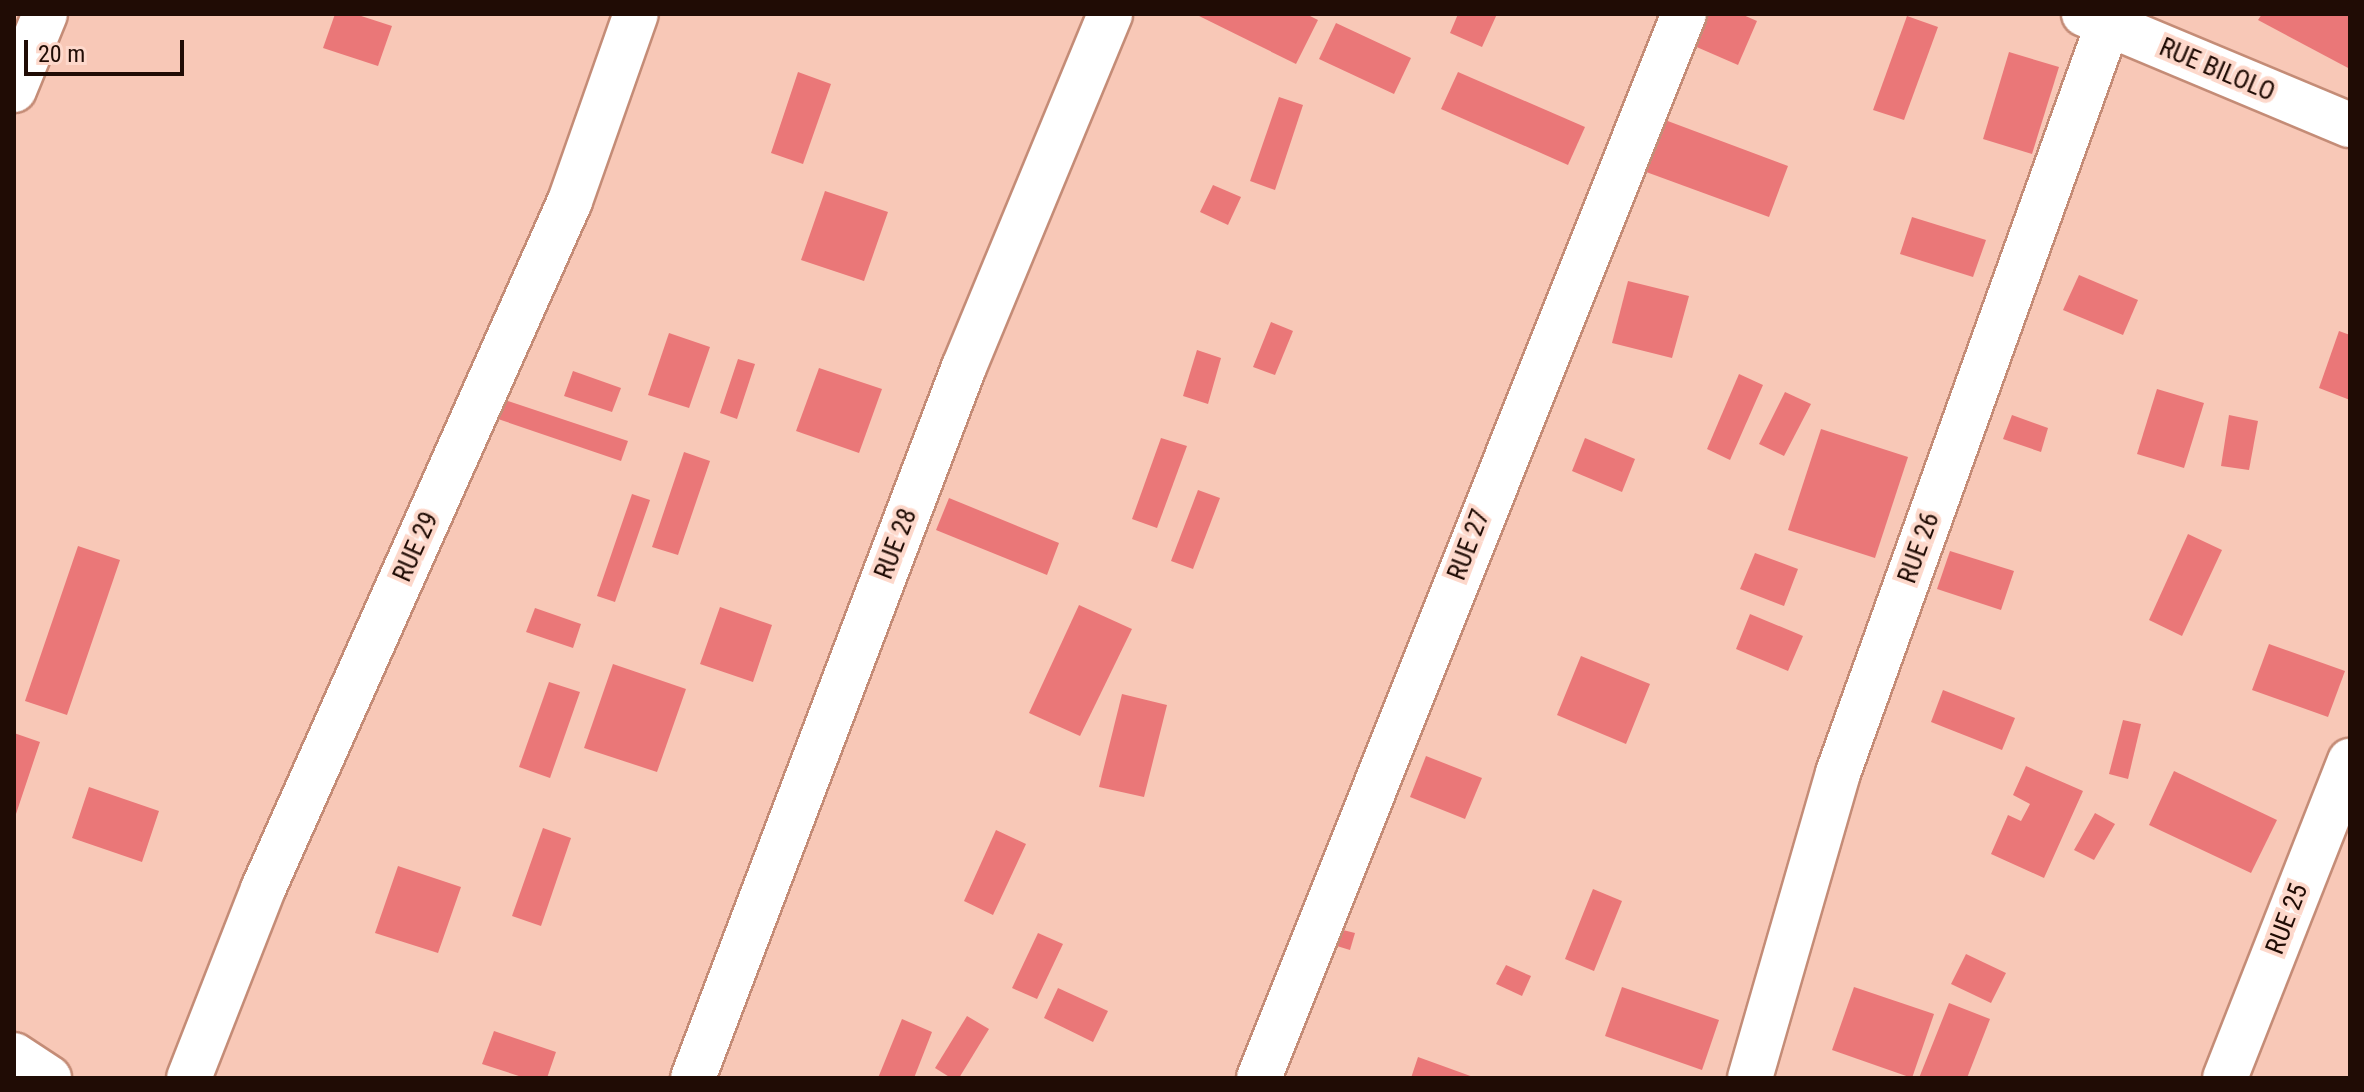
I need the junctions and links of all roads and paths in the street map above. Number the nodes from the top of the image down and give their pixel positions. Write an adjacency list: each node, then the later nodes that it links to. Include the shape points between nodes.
1 (45, 14): 6 (street)
2 (636, 14): 11 (street, RUE 29, via 570,201 263,889)
3 (1110, 14): 12 (street, RUE 28, via 958,382)
4 (1684, 14): 13 (street, RUE 27)
5 (2096, 19): 7 (street, RUE BILOLO); 14 (street, RUE 26, via 1838,773)
6 (14, 90)
7 (2350, 125)
8 (2350, 761): 15 (street, RUE 25)
9 (14, 1055): 10 (street)
10 (49, 1078)
11 (189, 1078)
12 (693, 1078)
13 (1259, 1078)
14 (1750, 1078)
15 (2225, 1078)

